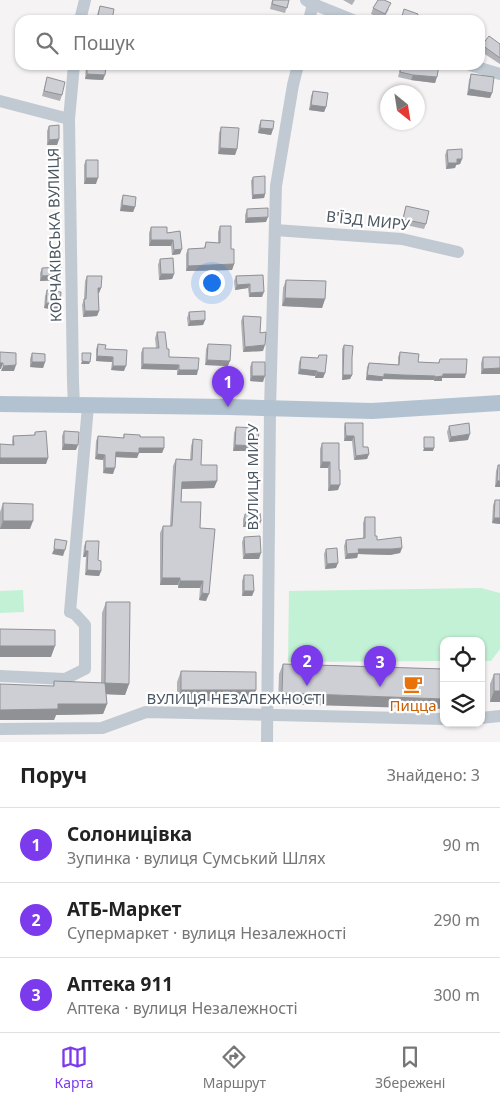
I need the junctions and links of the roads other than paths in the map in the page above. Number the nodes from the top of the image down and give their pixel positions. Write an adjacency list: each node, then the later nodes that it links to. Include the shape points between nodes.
1 (85, 0): 3 (street)
2 (310, 2): 4 (street); 5 (street)
3 (81, 15)
4 (309, 15)
5 (341, 15)
6 (74, 70): 11 (street, КОРЧАКІВСЬКА ВУЛИЦЯ)
7 (297, 70): 12 (street, ВУЛИЦЯ МИРУ, via 276,186)
8 (485, 70): 9 (street)
9 (500, 74)
10 (0, 101): 11 (street)
11 (69, 119): 16 (street, КОРЧАКІВСЬКА ВУЛИЦЯ, via 73,382)
12 (275, 230): 13 (street, В'ЇЗД МИРУ, via 402,239); 17 (street, ВУЛИЦЯ МИРУ)
13 (458, 252)
14 (0, 404): 16 (main road)
15 (500, 404): 17 (main road, via 372,411)
16 (81, 406): 17 (main road); 18 (street, КОРЧАКІВСЬКА ВУЛИЦЯ, via 70,612 85,625 85,669 64,679)
17 (270, 409): 19 (street, ВУЛИЦЯ МИРУ)
18 (0, 676)
19 (267, 714): 22 (street, ВУЛИЦЯ НЕЗАЛЕЖНОСТІ); 23 (street, ВУЛИЦЯ НЕЗАЛЕЖНОСТІ, via 146,712 102,728); 24 (street, ВУЛИЦЯ МИРУ)
20 (500, 716): 21 (street)
21 (485, 718)
22 (440, 719)
23 (0, 729)
24 (267, 742)

